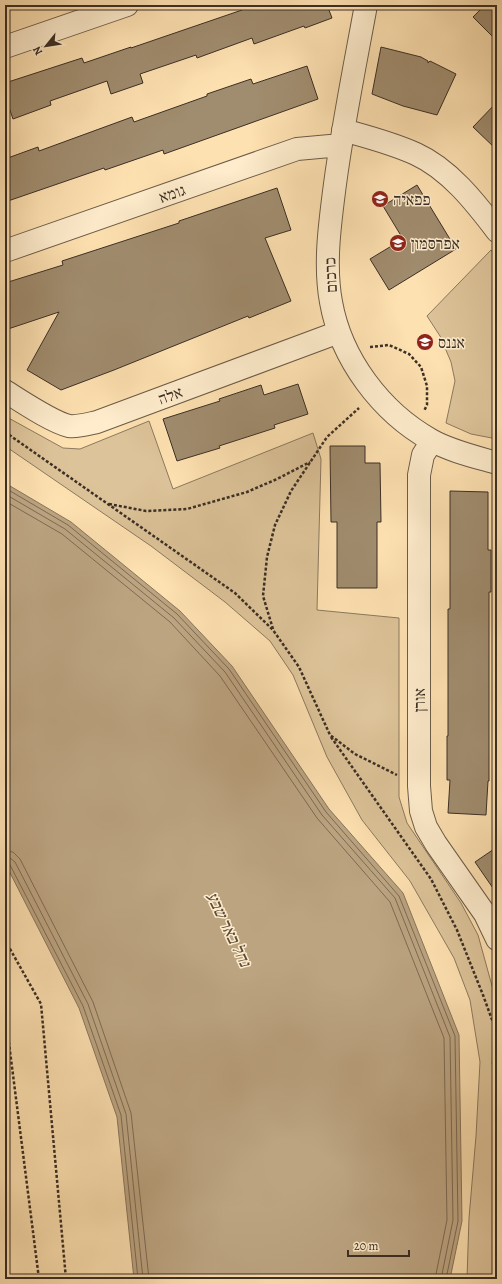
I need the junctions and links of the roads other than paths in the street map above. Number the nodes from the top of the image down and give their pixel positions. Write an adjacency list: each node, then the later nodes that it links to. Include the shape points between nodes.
1 (127, 5): 3 (street)
2 (366, 5): 4 (street, כרכום)
3 (5, 47)
4 (342, 137): 5 (street, via 398,146 417,154 441,170 461,189); 6 (street, גומא, via 297,149); 7 (street, כרכום, via 331,212 328,254 331,302)
5 (497, 231)
6 (5, 251)
7 (339, 332): 8 (street, אלה, via 83,425 69,426 52,419); 9 (street, כרכום, via 362,375 381,401)
8 (5, 391)
9 (423, 435): 10 (street, כרכום, via 465,454); 11 (street, אורן, via 419,475 421,810 426,827 436,844 485,914)
10 (497, 462)
11 (497, 939)

